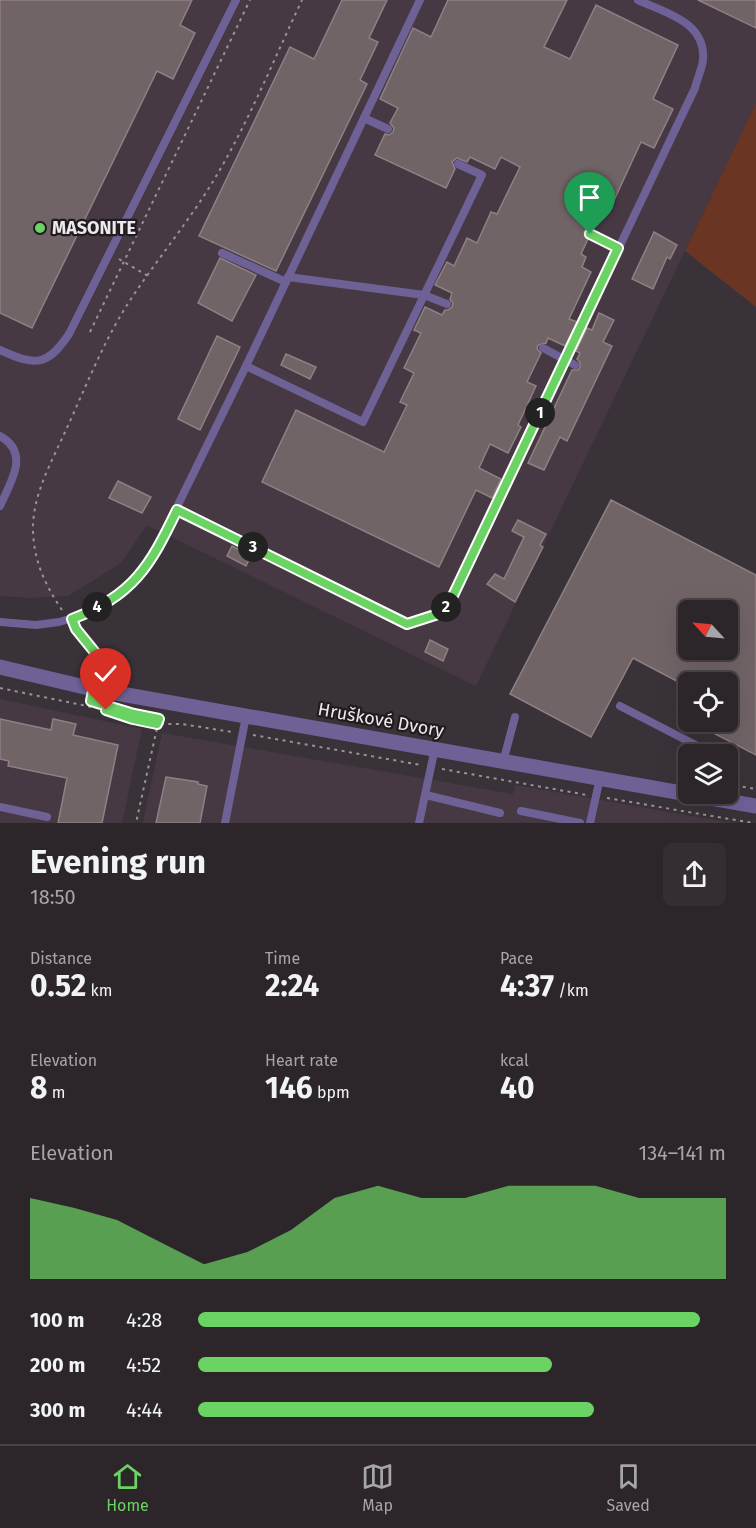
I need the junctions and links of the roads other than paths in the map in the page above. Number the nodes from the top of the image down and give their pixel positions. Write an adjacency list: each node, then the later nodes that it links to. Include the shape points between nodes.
1 (236, 0): 14 (lane, via 57,352 33,361)
2 (420, 0): 4 (lane)
3 (638, 0): 8 (lane, via 696,31 703,61 695,88)
4 (364, 118): 5 (lane); 10 (lane)
5 (388, 129)
6 (458, 164): 11 (lane, via 482,175)
7 (590, 234): 8 (lane)
8 (618, 248): 15 (lane)
9 (222, 252): 10 (lane)
10 (287, 279): 11 (lane); 17 (lane)
11 (424, 295): 12 (lane); 17 (lane, via 363,422)
12 (447, 304)
13 (543, 348): 15 (lane)
14 (0, 350)
15 (565, 360): 16 (lane); 20 (lane, via 449,604 438,614 407,624)
16 (575, 364)
17 (246, 366): 20 (lane)
18 (0, 436): 19 (lane, via 15,452 17,468)
19 (0, 506)
20 (177, 510): 21 (lane, via 150,562 122,594 72,619 36,625)
21 (0, 622)
22 (0, 667): 24 (street, Hruškové Dvory, via 93,689)
23 (620, 706): 26 (lane)
24 (246, 716): 27 (street, Hruškové Dvory); 38 (lane)
25 (515, 717): 28 (lane)
26 (694, 744)
27 (435, 748): 28 (street, Hruškové Dvory); 31 (lane)
28 (503, 762): 29 (street, Hruškové Dvory)
29 (600, 778): 30 (street, Hruškové Dvory); 41 (lane)
30 (678, 790)
31 (426, 795): 36 (lane); 39 (lane)
32 (738, 801): 33 (street, Hruškové Dvory)
33 (756, 806)
34 (0, 807): 37 (lane)
35 (521, 811): 40 (lane)
36 (500, 813)
37 (47, 817)
38 (225, 823)
39 (420, 823)
40 (580, 823)
41 (590, 823)

